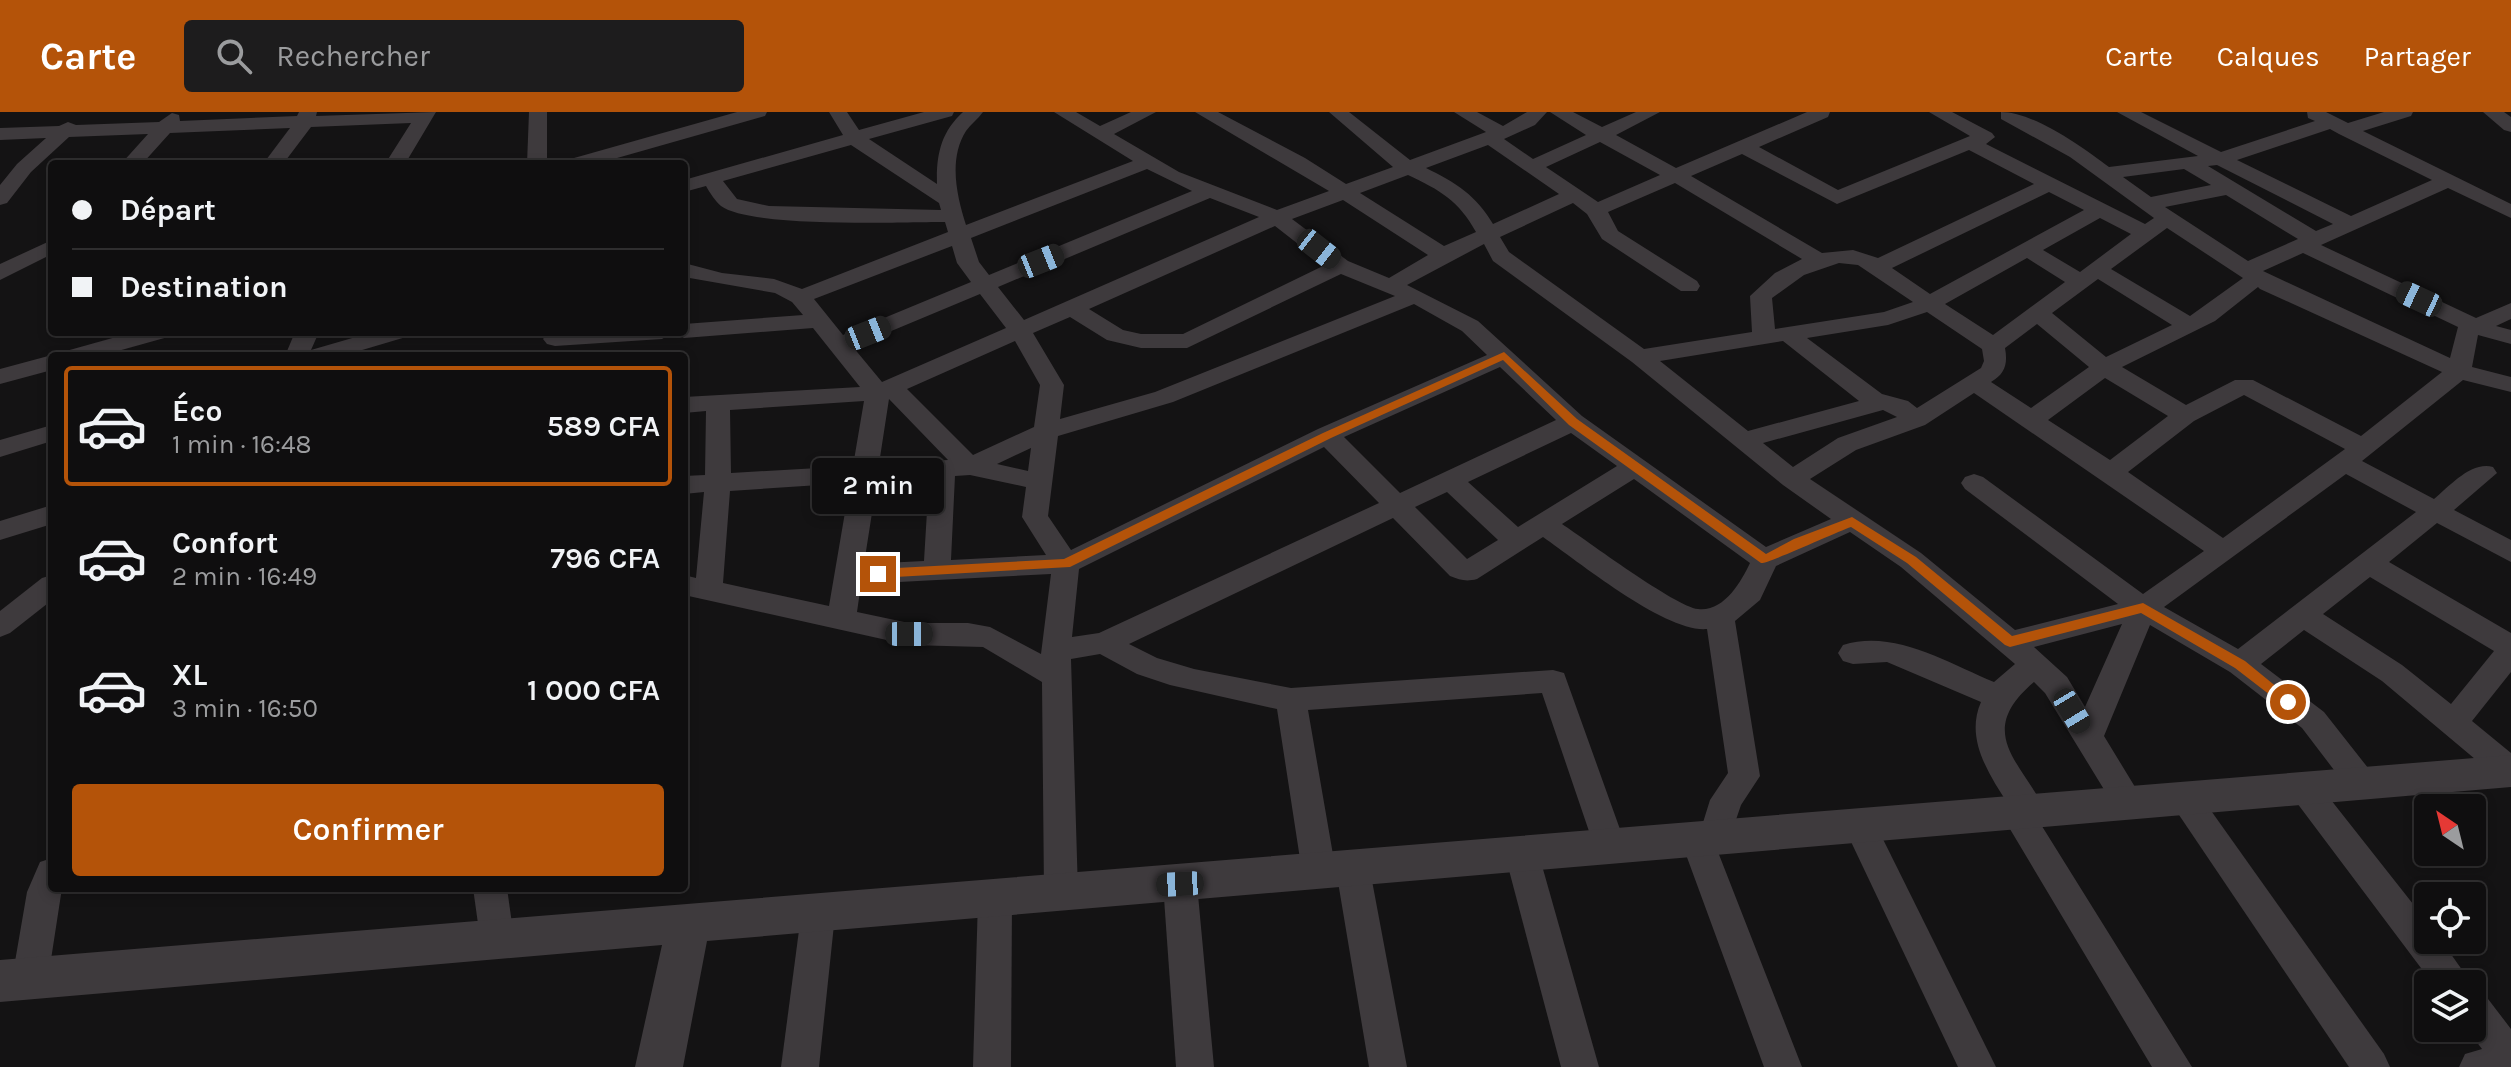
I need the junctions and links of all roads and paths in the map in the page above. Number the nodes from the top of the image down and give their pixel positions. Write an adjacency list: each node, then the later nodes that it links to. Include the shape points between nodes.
1 (17, 112): 26 (street)
2 (86, 112): 30 (street)
3 (178, 112): 29 (street)
4 (538, 112): 43 (street)
5 (758, 112): 37 (street)
6 (838, 112): 36 (street)
7 (945, 112): 36 (street)
8 (974, 112): 65 (street, via 951,136 946,163)
9 (1063, 112): 31 (street)
10 (1147, 112): 31 (street)
11 (1204, 112): 58 (street)
12 (1463, 112): 34 (street)
13 (1538, 112): 34 (street)
14 (1559, 112): 33 (street)
15 (1651, 112): 33 (street)
16 (1938, 112): 35 (street)
17 (2126, 112): 39 (street)
18 (2310, 112): 27 (street)
19 (2404, 112): 27 (street)
20 (2492, 112): 28 (street)
21 (1821, 113): 38 (street)
22 (2011, 113): 35 (street); 50 (street)
23 (1346, 114): 48 (street, via 1394,160)
24 (426, 115): 25 (street); 42 (street)
25 (307, 117): 29 (street); 41 (street)
26 (0, 124)
27 (2338, 126): 39 (street); 53 (street)
28 (2511, 126)
29 (164, 127): 30 (street); 40 (street)
30 (64, 131): 32 (street); 60 (street)
31 (1099, 133): 46 (street)
32 (0, 134)
33 (1599, 134): 49 (street); 51 (street)
34 (1496, 136): 48 (street); 49 (street)
35 (1971, 137): 38 (street, via 1837,198); 54 (street)
36 (854, 138): 52 (street); 65 (street)
37 (636, 146): 44 (street); 45 (street)
38 (1744, 147): 51 (street)
39 (2220, 159): 47 (street); 68 (street)
40 (135, 160)
41 (276, 160)
42 (398, 160)
43 (537, 160)
44 (588, 160)
45 (645, 160)
46 (1148, 162): 57 (street); 65 (street)
47 (2188, 163): 50 (street); 56 (street)
48 (1410, 166): 58 (street); 70 (street, via 1472,206)
49 (1531, 167): 59 (street)
50 (2105, 173): 61 (street)
51 (1676, 176): 62 (street); 75 (street)
52 (710, 178): 55 (street); 65 (street, via 731,204 766,211)
53 (2448, 181): 64 (street); 68 (street)
54 (2049, 184): 63 (street); 77 (street)
55 (688, 185)
56 (2228, 188): 61 (street); 71 (street)
57 (1210, 191): 66 (street); 82 (street)
58 (1344, 191): 66 (street); 74 (street)
59 (1574, 195): 62 (street); 70 (street)
60 (0, 199)
61 (2147, 204): 67 (street)
62 (1596, 210): 84 (street, via 1609,235)
63 (2099, 210): 69 (street); 73 (street)
64 (2511, 212)
65 (954, 217): 82 (street, via 968,263); 86 (street)
66 (1277, 217): 76 (street); 88 (street)
67 (2167, 218): 69 (street); 80 (street)
68 (2350, 224): 71 (street)
69 (2147, 234): 81 (street)
70 (1490, 235): 74 (street); 108 (street, via 1501,256)
71 (2310, 242): 80 (street); 93 (street)
72 (48, 248): 79 (street)
73 (2027, 249): 81 (street); 87 (street)
74 (1443, 255): 83 (street)
75 (1820, 261): 77 (street, via 1846,254); 99 (street, via 1774,283 1761,296)
76 (1340, 266): 83 (street); 88 (street, via 1187,341 1115,335)
77 (1876, 267): 87 (street)
78 (688, 271): 86 (street, via 772,283)
79 (0, 273)
80 (2252, 274): 92 (street, via 2207,316); 111 (street)
81 (2090, 277): 90 (street); 92 (street)
82 (984, 285): 95 (street); 103 (street)
83 (1390, 286): 85 (street)
84 (1689, 286)
85 (1415, 296): 107 (street, via 1470,326); 123 (street, via 1164,397)
86 (800, 297): 91 (street)
87 (1928, 304): 99 (street, via 1888,318); 104 (street)
88 (1072, 308): 95 (street)
89 (2511, 310): 93 (street)
90 (2039, 314): 104 (street); 110 (street)
91 (819, 321): 94 (street); 103 (street)
92 (2187, 324): 110 (street)
93 (2476, 327): 100 (street); 111 (street, via 2467,331)
94 (688, 331)
95 (1020, 331): 115 (street); 123 (street, via 1052,385)
96 (146, 336): 105 (street)
97 (384, 336): 106 (street)
98 (641, 336): 102 (street)
99 (1776, 336): 108 (street); 117 (street)
100 (2511, 337)
101 (555, 339): 102 (street)
102 (614, 341)
103 (839, 345): 115 (street)
104 (1993, 346): 113 (street, via 1996,361 1991,372)
105 (88, 352)
106 (330, 352)
107 (1504, 356): 122 (street); 127 (street)
108 (1640, 357): 128 (street)
109 (48, 363): 112 (street)
110 (2104, 367): 119 (street); 121 (street)
111 (2459, 371): 114 (street); 130 (street)
112 (0, 377)
113 (1974, 382): 120 (street); 121 (street)
114 (2511, 385)
115 (884, 390): 116 (street); 131 (street); 134 (street)
116 (718, 403): 118 (street); 139 (street)
117 (1879, 403): 120 (street, via 1899,406); 128 (street)
118 (688, 405)
119 (2185, 415): 130 (street, via 2244,385); 135 (street)
120 (1916, 419): 138 (street, via 1847,444)
121 (2033, 419): 135 (street)
122 (1573, 422): 132 (street); 137 (street)
123 (1047, 431): 131 (street); 140 (street)
124 (0, 432): 125 (street)
125 (48, 433)
126 (48, 434): 129 (street)
127 (1327, 435): 143 (street); 154 (street)
128 (1744, 440): 138 (street)
129 (0, 449)
130 (2354, 455): 144 (street); 150 (street)
131 (970, 467): 133 (street); 140 (street)
132 (1634, 467): 147 (street); 152 (street)
133 (943, 468): 134 (street); 155 (street)
134 (865, 472): 139 (street); 156 (street)
135 (2111, 472): 150 (street)
136 (2484, 473): 144 (street)
137 (1449, 479): 143 (street); 149 (street)
138 (1792, 479): 146 (street)
139 (718, 482): 142 (street); 157 (street)
140 (1041, 482): 154 (street, via 1035,517)
141 (1974, 483): 159 (street)
142 (688, 485)
143 (1395, 504): 149 (street, via 1467,572); 165 (street)
144 (2436, 511): 151 (street); 153 (street)
145 (48, 515): 148 (street)
146 (1852, 521): 152 (street); 164 (street, via 1911,560)
147 (1544, 525): 149 (street); 161 (street, via 1693,620)
148 (0, 531)
149 (1517, 542)
150 (2223, 551): 159 (street)
151 (2511, 552)
152 (1765, 560): 161 (street, via 1750,593)
153 (2369, 563): 160 (street); 166 (street)
154 (1066, 564): 155 (street); 168 (street)
155 (937, 571): 156 (street)
156 (849, 575): 162 (street)
157 (697, 587): 162 (street)
158 (48, 588): 163 (street)
159 (2143, 608): 164 (street); 170 (street); 174 (street)
160 (2303, 615): 170 (street); 173 (street, via 2392,673)
161 (1720, 617): 182 (street, via 1744,776)
162 (841, 620): 168 (street, via 909,634 990,638)
163 (0, 626)
164 (2010, 642): 169 (street)
165 (1104, 643): 168 (street); 172 (street, via 1163,672)
166 (2511, 649): 173 (street)
167 (1853, 653): 171 (street, via 1889,651)
168 (1056, 664): 189 (street)
169 (2034, 664): 171 (street); 174 (street, via 2056,685)
170 (2240, 664): 176 (street, via 2313,720)
171 (1999, 697): 180 (street, via 1988,718 1991,745)
172 (1291, 700): 183 (street, via 1553,681); 185 (street)
173 (2453, 723): 175 (street)
174 (2088, 736): 179 (street)
175 (2511, 771): 176 (street)
176 (2361, 782): 177 (street)
177 (2305, 790): 178 (street); 194 (street)
178 (2186, 800): 179 (street); 207 (street)
179 (2130, 805): 180 (street)
180 (2024, 813): 181 (street); 206 (street)
181 (1860, 827): 182 (street); 205 (street)
182 (1706, 840): 183 (street); 204 (street)
183 (1610, 846): 184 (street)
184 (1522, 855): 185 (street); 203 (street)
185 (1336, 871): 187 (street); 202 (street)
186 (48, 882): 195 (street)
187 (1180, 884): 189 (street); 201 (street)
188 (491, 892): 193 (street)
189 (1061, 892): 190 (street)
190 (995, 900): 191 (street); 200 (street)
191 (818, 915): 192 (street); 199 (street)
192 (689, 922): 193 (street); 198 (street)
193 (497, 938): 195 (street)
194 (2443, 970)
195 (15, 980)
196 (2486, 1026): 197 (street)
197 (2511, 1061): 208 (street)
198 (659, 1067)
199 (800, 1067)
200 (992, 1067)
201 (1195, 1067)
202 (1388, 1067)
203 (1580, 1067)
204 (1783, 1067)
205 (1977, 1067)
206 (2173, 1067)
207 (2371, 1067)
208 (2478, 1067)

